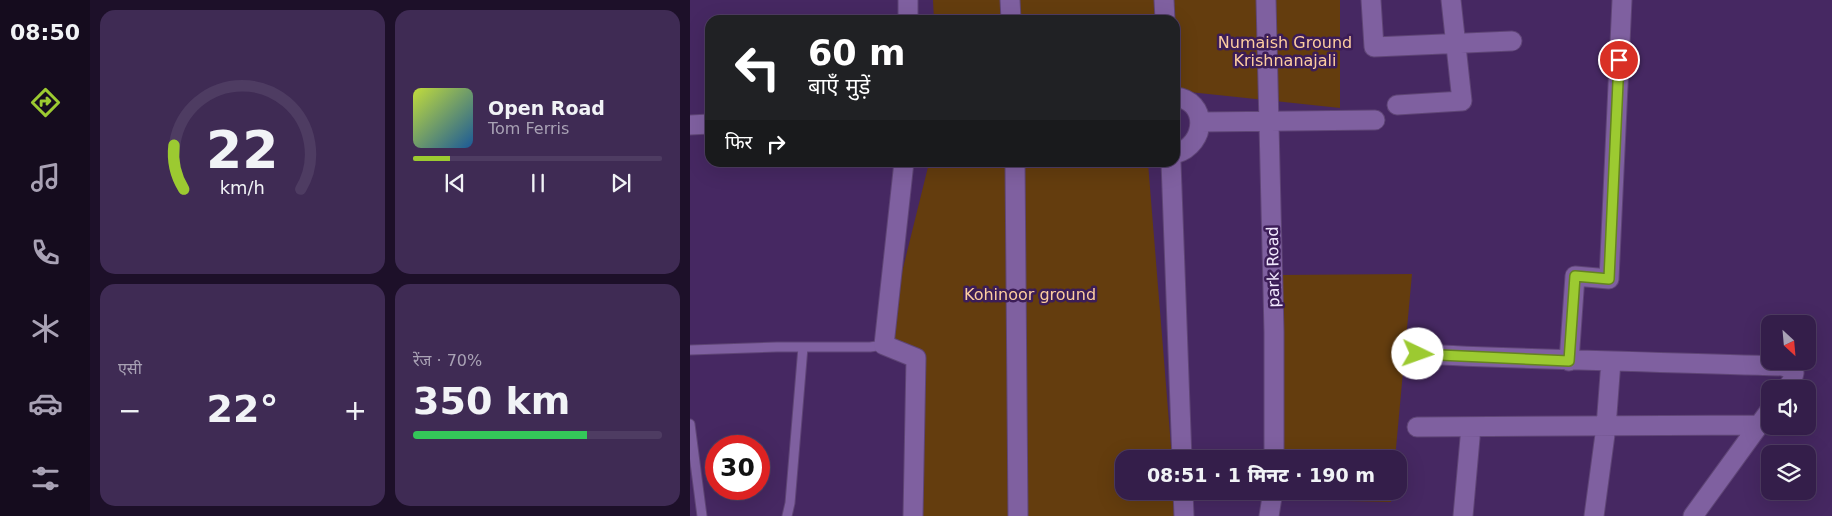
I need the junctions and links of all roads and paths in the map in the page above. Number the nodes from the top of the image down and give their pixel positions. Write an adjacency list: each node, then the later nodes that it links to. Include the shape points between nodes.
1 (908, 0): 8 (street)
2 (1010, 0): 9 (street)
3 (1164, 0): 10 (street)
4 (1266, 0): 17 (street, park Road)
5 (1371, 0): 12 (street, via 1374,47)
6 (1452, 0): 12 (street)
7 (1622, 0): 28 (street, via 1609,279 1575,276)
8 (908, 15)
9 (1011, 15)
10 (1165, 15)
11 (1512, 41): 12 (street)
12 (1456, 43): 14 (street, via 1462,101)
13 (1180, 99): 16 (street, via 1190,103)
14 (1397, 105)
15 (1375, 120): 17 (street)
16 (1200, 122): 17 (street); 20 (street, via 1194,143)
17 (1268, 122): 38 (street, park Road)
18 (690, 124): 19 (street)
19 (705, 124)
20 (1180, 152)
21 (903, 167): 24 (street)
22 (1015, 167): 44 (street)
23 (1171, 167): 37 (street)
24 (884, 345): 25 (lane); 43 (street, via 916,358)
25 (803, 347): 26 (lane); 42 (lane)
26 (690, 350)
27 (1418, 354): 28 (street)
28 (1569, 361): 29 (street)
29 (1611, 361): 30 (street, via 1782,366 1790,368 1794,374); 36 (street)
30 (1792, 380)
31 (1761, 417): 36 (street)
32 (1761, 421): 49 (street)
33 (690, 424): 41 (lane)
34 (1417, 427): 35 (street)
35 (1471, 427): 36 (street); 47 (street)
36 (1606, 427): 48 (street)
37 (1182, 450)
38 (1274, 450)
39 (1183, 500): 45 (street)
40 (1272, 500): 46 (street)
41 (702, 516)
42 (787, 516)
43 (913, 516)
44 (1018, 516)
45 (1184, 516)
46 (1269, 516)
47 (1463, 516)
48 (1594, 516)
49 (1693, 516)

